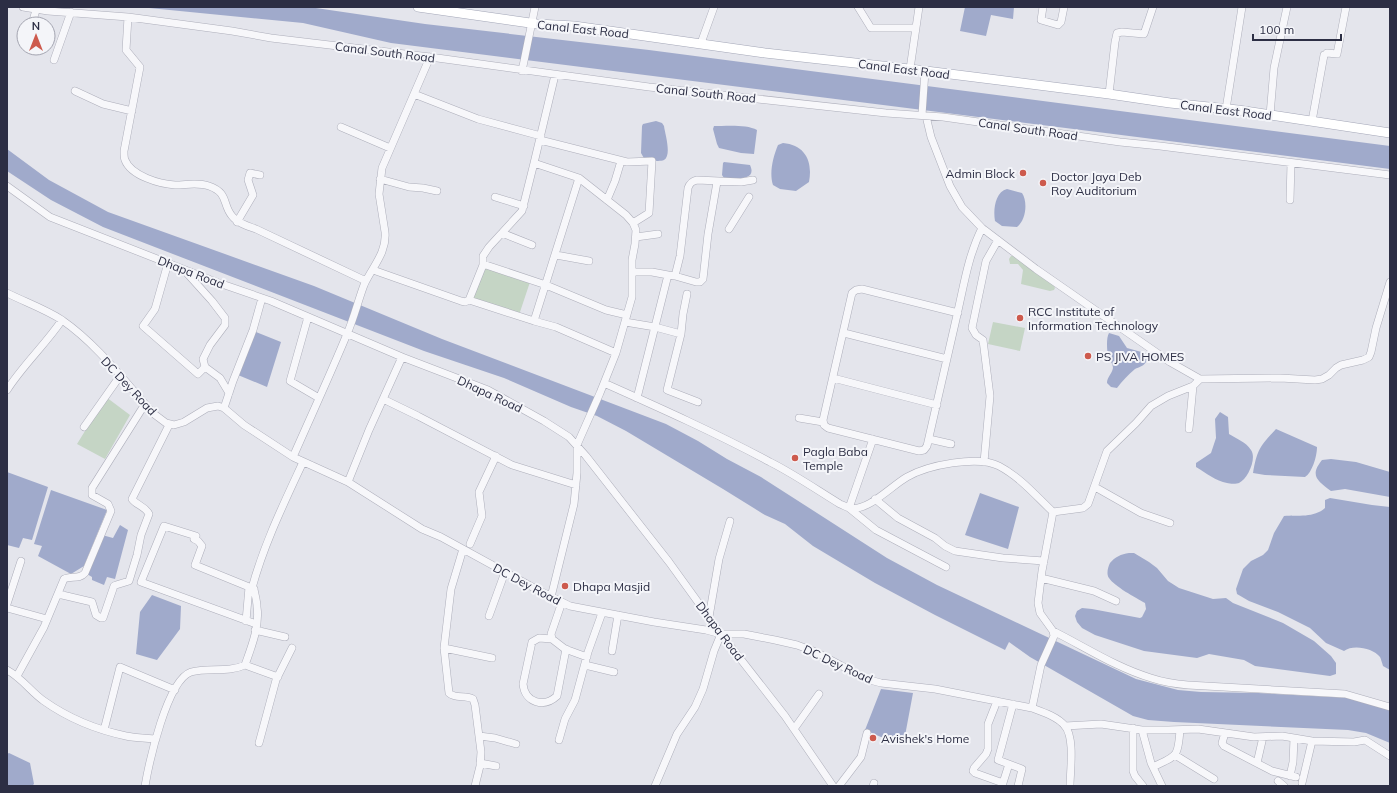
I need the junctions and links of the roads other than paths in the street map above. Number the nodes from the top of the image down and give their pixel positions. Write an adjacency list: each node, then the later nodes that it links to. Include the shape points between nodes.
1 (23, 7): 13 (street, Canal South Road)
2 (418, 7): 17 (main road, Canal East Road)
3 (535, 7): 17 (street)
4 (714, 7): 19 (street)
5 (858, 7): 18 (street, via 871,28)
6 (919, 7): 18 (street)
7 (1043, 7): 8 (street, via 1041,20 1058,24 1061,22)
8 (1064, 7)
9 (1153, 7): 28 (street, via 1144,34 1118,33)
10 (1242, 7): 29 (street)
11 (1287, 7): 32 (street, via 1274,68)
12 (1346, 7): 33 (street, via 1337,54 1326,54)
13 (36, 10): 14 (street, Canal South Road); 15 (street)
14 (70, 12): 16 (street, Canal South Road); 21 (street)
15 (34, 16)
16 (128, 17): 20 (street, Canal South Road, via 271,38); 30 (street, via 126,50 140,67)
17 (532, 23): 19 (main road, Canal East Road); 23 (street)
18 (916, 28): 22 (street)
19 (701, 43): 22 (main road, Canal East Road, via 764,53)
20 (430, 57): 23 (street, Canal South Road); 27 (street)
21 (54, 60)
22 (910, 69): 24 (main road, Canal East Road)
23 (522, 71): 25 (street, Canal South Road)
24 (924, 74): 28 (main road, Canal East Road); 31 (street)
25 (555, 75): 31 (street, Canal South Road, via 886,113); 36 (street)
26 (74, 91): 30 (street, via 103,104)
27 (414, 94): 36 (street, via 478,119); 37 (street)
28 (1109, 94): 29 (main road, Canal East Road)
29 (1226, 109): 32 (main road, Canal East Road)
30 (132, 111): 54 (street, via 124,151 125,160 130,168 158,182 178,185 195,183 216,189 224,196 229,212)
31 (924, 114): 40 (street, Canal South Road); 56 (street, via 950,186 962,207)
32 (1270, 115): 33 (main road, Canal East Road)
33 (1312, 121): 35 (main road, Canal East Road)
34 (341, 127): 37 (street)
35 (1390, 133)
36 (540, 138): 38 (street); 39 (street)
37 (390, 148): 44 (street)
38 (621, 161): 51 (street); 55 (street, via 652,161 649,212)
39 (534, 163): 43 (street); 53 (street)
40 (1291, 163): 42 (street, Canal South Road); 52 (street)
41 (260, 175): 54 (street, via 250,173 248,180 253,195)
42 (1390, 175)
43 (579, 178): 51 (street); 63 (street)
44 (380, 179): 48 (street, via 408,187); 68 (street, via 379,194 386,238)
45 (752, 180): 46 (street)
46 (717, 182): 70 (street, via 697,180 688,188 680,256); 70 (street, via 703,279 696,282)
47 (7, 186): 65 (street, Dhapa Road, via 50,216)
48 (437, 191)
49 (495, 197): 53 (street)
50 (748, 197): 57 (street)
51 (607, 200): 55 (street)
52 (1290, 200)
53 (524, 206): 58 (street)
54 (237, 222): 72 (street)
55 (633, 223): 60 (street)
56 (982, 228): 61 (street); 78 (street, via 969,259)
57 (729, 229)
58 (502, 233): 62 (street); 66 (street, via 483,256)
59 (658, 234): 60 (street)
60 (636, 237): 69 (street)
61 (998, 240): 93 (street, via 1036,270 1170,362); 117 (street, via 986,261 972,328 983,340 989,387)
62 (532, 245)
63 (556, 254): 64 (street); 73 (street)
64 (589, 261)
65 (168, 262): 67 (street, Dhapa Road); 90 (street, via 155,309 143,326 198,374)
66 (483, 264): 73 (street); 77 (street)
67 (184, 270): 76 (street, Dhapa Road); 90 (street, via 225,318 225,325 203,359)
68 (373, 270): 72 (street); 77 (street, via 461,301)
69 (632, 272): 70 (street); 80 (street, via 632,297)
70 (672, 275): 83 (street)
71 (1390, 282): 93 (street, via 1369,357 1341,365 1329,375 1315,380)
72 (366, 283): 84 (street)
73 (546, 285): 80 (street); 82 (street)
74 (7, 293): 81 (street, DC Dey Road)
75 (688, 294): 86 (street)
76 (262, 298): 79 (street, Dhapa Road); 97 (street)
77 (469, 300): 82 (street)
78 (958, 313): 85 (street, via 862,289 856,290 852,293); 89 (street)
79 (308, 317): 84 (street, Dhapa Road); 98 (street, via 290,381)
80 (626, 318): 83 (street); 87 (street)
81 (62, 320): 91 (street, DC Dey Road, via 88,341); 96 (street, via 54,333 17,374)
82 (534, 321): 87 (street, via 556,327)
83 (655, 327): 86 (street); 99 (street)
84 (347, 333): 88 (street, Dhapa Road); 98 (street)
85 (844, 333): 89 (street); 92 (street)
86 (681, 334): 101 (street, via 667,390)
87 (616, 353): 94 (street)
88 (402, 357): 100 (street); 113 (street, Dhapa Road, via 488,390 544,421)
89 (947, 359): 103 (street)
90 (205, 367): 97 (street, via 220,378)
91 (120, 376): 102 (street, DC Dey Road); 108 (street)
92 (833, 378): 103 (street); 106 (street)
93 (1200, 379): 95 (street)
94 (604, 383): 99 (street); 113 (street)
95 (1193, 386): 109 (street); 120 (street, via 1151,406 1107,451)
96 (7, 390)
97 (229, 393): 104 (street)
98 (319, 398): 115 (street)
99 (637, 398): 122 (street, via 688,420 771,462)
100 (383, 400): 114 (street); 118 (street)
101 (698, 402)
102 (145, 404): 107 (street, DC Dey Road); 134 (street, via 92,488 92,496 108,504 110,514 85,573 81,577 64,579)
103 (936, 405): 111 (street)
104 (224, 408): 107 (street, via 207,408 184,422); 115 (street, DC Dey Road, via 244,425)
105 (799, 418): 106 (street)
106 (823, 422): 110 (street, via 828,428)
107 (170, 425): 134 (street, via 132,499 133,502 145,507 149,514 129,581 114,586 103,618 96,614 92,602)
108 (84, 427)
109 (1189, 429)
110 (873, 439): 111 (street, via 919,451 924,450); 122 (street)
111 (929, 439): 112 (street)
112 (951, 444)
113 (577, 445): 119 (street); 143 (street, Dhapa Road)
114 (496, 456): 119 (street, via 512,465); 126 (street, via 479,492 482,516)
115 (293, 457): 116 (street, DC Dey Road)
116 (304, 462): 118 (street, DC Dey Road); 133 (street, via 287,497)
117 (984, 462): 121 (street, via 953,462 920,471 908,476); 123 (street, via 998,465 1010,472)
118 (348, 482): 127 (street, DC Dey Road, via 422,529)
119 (576, 485): 135 (street, via 574,504)
120 (1095, 488): 123 (street, via 1088,504 1083,508); 125 (street, via 1141,513)
121 (876, 499): 122 (street, via 868,505); 129 (street, via 898,518 950,549 1003,558)
122 (849, 508): 130 (street, via 876,530)
123 (1053, 512): 129 (street)
124 (730, 521): 143 (street, via 719,559)
125 (1170, 523)
126 (470, 544)
127 (463, 549): 131 (street, DC Dey Road); 152 (street, via 451,589)
128 (21, 560): 138 (street)
129 (1044, 560): 132 (street)
130 (946, 567)
131 (505, 572): 135 (street, DC Dey Road); 142 (street)
132 (1041, 578): 136 (street, via 1094,591); 147 (street, via 1038,603 1040,613)
133 (251, 588): 145 (street); 145 (street, via 195,565 202,546 194,539 196,536 164,526 141,582); 146 (street, via 258,609)
134 (58, 594): 144 (street)
135 (551, 597): 137 (street, DC Dey Road)
136 (1116, 601)
137 (562, 602): 140 (street, DC Dey Road); 150 (street, via 551,634)
138 (7, 604)
139 (7, 608): 144 (street)
140 (602, 613): 141 (street, DC Dey Road); 155 (street)
141 (618, 615): 148 (street, DC Dey Road); 154 (street)
142 (489, 616)
143 (709, 617): 148 (street, Dhapa Road)
144 (48, 618): 161 (street)
145 (246, 621): 146 (street)
146 (256, 627): 149 (street); 157 (street)
147 (1053, 633): 167 (street, via 1123,667 1168,683 1345,694); 168 (street, via 1041,665)
148 (721, 634): 165 (street, DC Dey Road, via 744,634 797,645 816,652 866,679 881,683 918,686); 171 (street, Dhapa Road); 198 (street, via 696,707 677,734)
149 (285, 637)
150 (552, 639): 153 (street); 153 (street, via 539,638 532,642 523,684 527,697 545,702 557,696)
151 (292, 648): 162 (street)
152 (444, 648): 156 (street); 177 (street, via 449,693 473,699)
153 (566, 650): 155 (street)
154 (612, 651)
155 (587, 657): 158 (street)
156 (492, 658)
157 (245, 665): 162 (street); 163 (street, via 190,672 182,677)
158 (584, 665): 160 (street); 181 (street, via 575,700 565,719)
159 (7, 670): 161 (street)
160 (614, 672)
161 (16, 676): 172 (street, via 44,701 68,715)
162 (278, 677): 183 (street)
163 (175, 690): 172 (street, via 120,667); 180 (street, via 165,708)
164 (819, 694): 171 (street)
165 (997, 701): 166 (street, DC Dey Road); 195 (street, via 988,724 988,749 973,770)
166 (1013, 704): 168 (street, DC Dey Road); 189 (street, via 998,760)
167 (1390, 707)
168 (1032, 708): 169 (street, DC Dey Road)
169 (1065, 726): 170 (street, via 1101,724); 202 (street, via 1070,744)
170 (1133, 728): 173 (street); 203 (street, via 1133,770)
171 (794, 729): 199 (street, Dhapa Road)
172 (104, 730): 180 (street, via 126,736)
173 (1142, 730): 174 (street); 191 (street)
174 (1180, 730): 176 (street, via 1198,729); 185 (street, via 1179,748)
175 (867, 733): 200 (street, via 861,757)
176 (1225, 733): 178 (street); 188 (street, via 1222,745)
177 (479, 736): 184 (street); 187 (street)
178 (1263, 737): 179 (street); 188 (street)
179 (1294, 738): 182 (street); 188 (street, via 1293,777 1272,771)
180 (156, 739): 196 (street)
181 (559, 740)
182 (1312, 741): 186 (street, via 1365,740); 194 (street)
183 (259, 743)
184 (516, 744)
185 (1175, 755): 191 (street); 192 (street)
186 (1390, 756)
187 (480, 763): 190 (street); 197 (street)
188 (1257, 763)
189 (1009, 764): 195 (street); 201 (street, via 1022,769)
190 (496, 766)
191 (1153, 767): 204 (street)
192 (1214, 779)
193 (1278, 781): 205 (street)
194 (1302, 783)
195 (1003, 784)
196 (145, 786)
197 (475, 786)
198 (656, 786)
199 (833, 786)
200 (839, 786)
201 (1018, 786)
202 (1070, 786)
203 (1143, 786)
204 (1162, 786)
205 (1284, 786)

